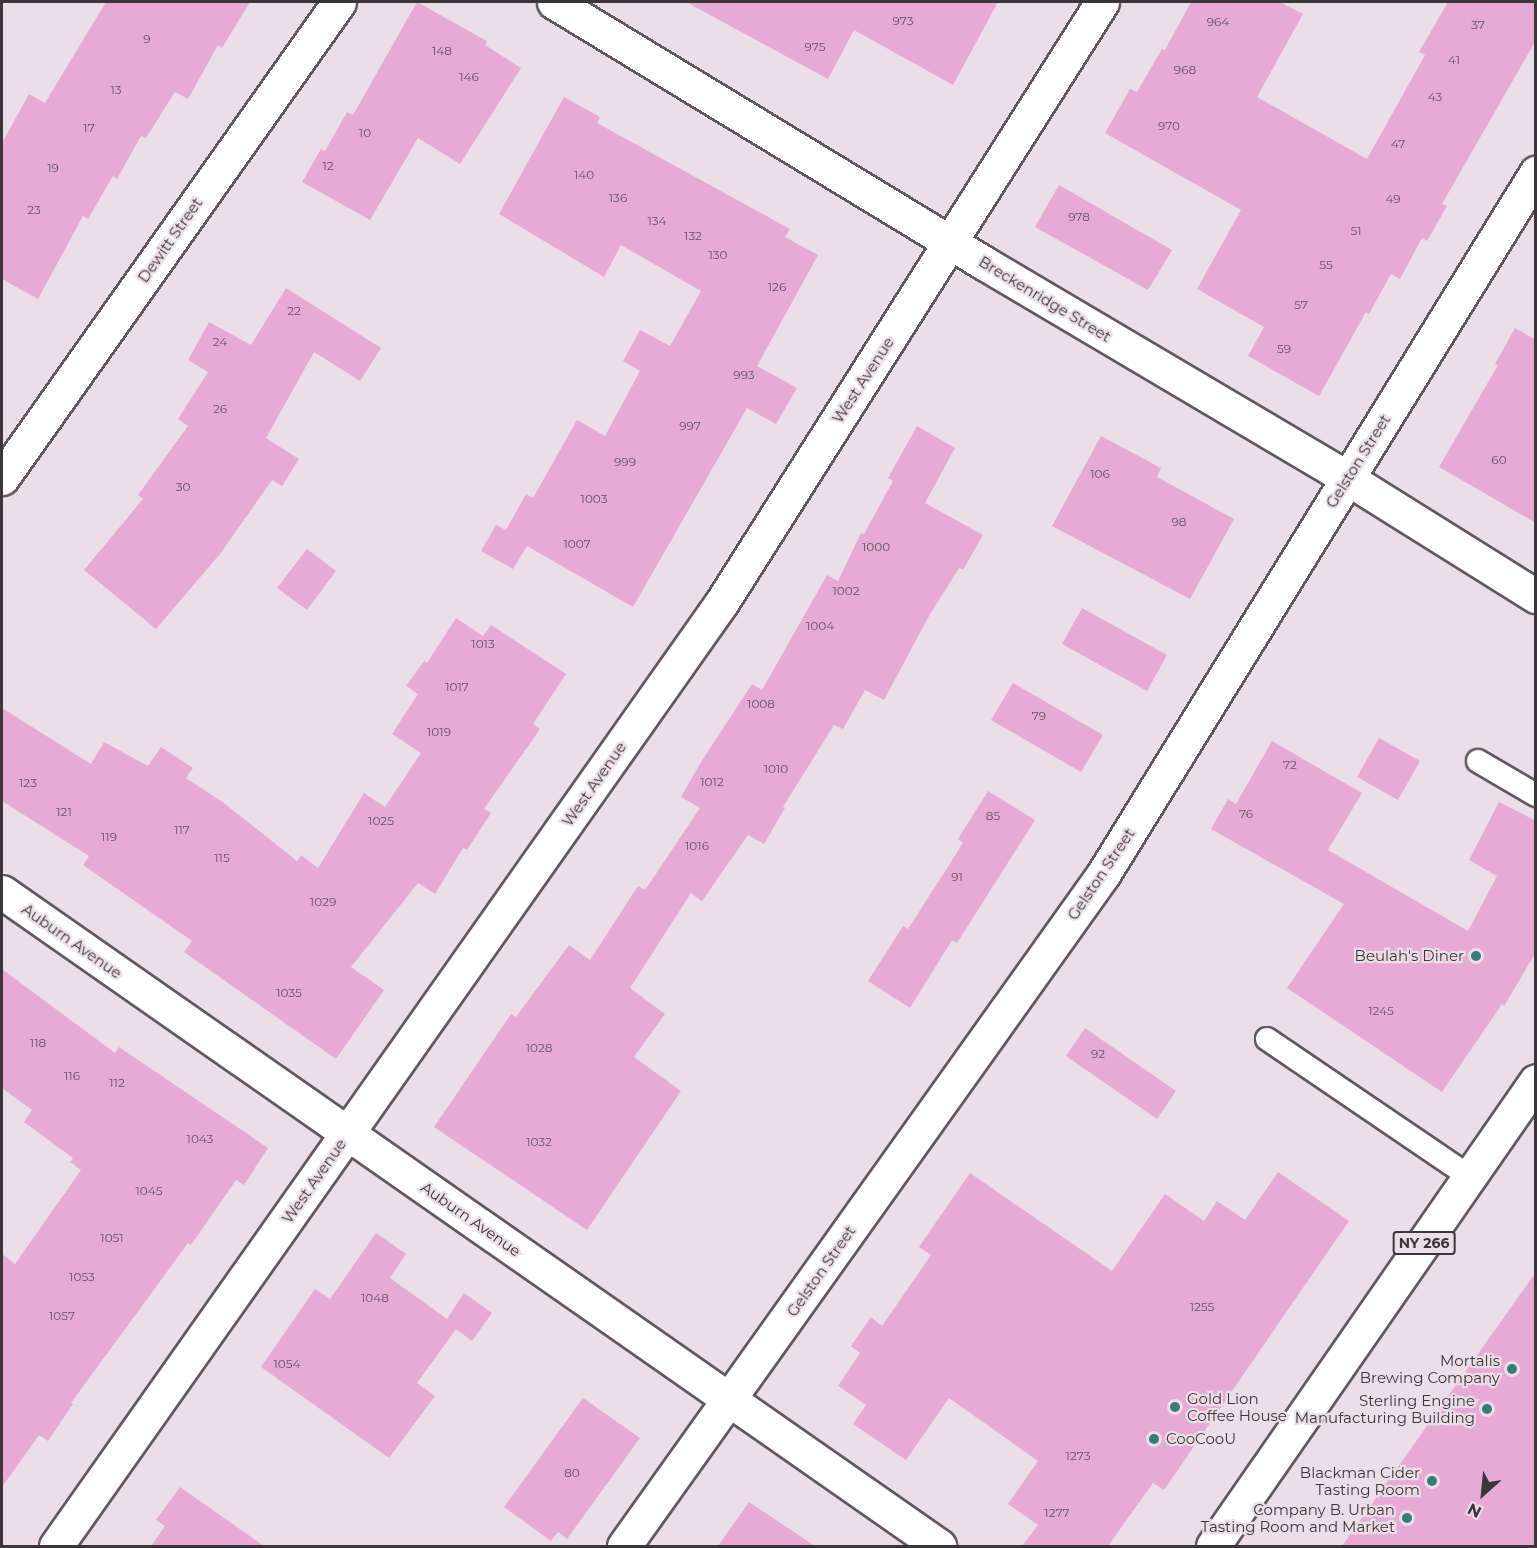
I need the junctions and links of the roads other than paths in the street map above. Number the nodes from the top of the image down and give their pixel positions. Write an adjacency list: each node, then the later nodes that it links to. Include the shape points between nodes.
1 (339, 2): 6 (street, Dewitt Street)
2 (554, 2): 5 (street, Breckenridge Street)
3 (1102, 2): 5 (street, West Avenue)
4 (1536, 173): 7 (street, Gelston Street)
5 (951, 243): 7 (street, Breckenridge Street); 14 (street, West Avenue, via 722,602)
6 (2, 478)
7 (1347, 478): 8 (street, Breckenridge Street); 16 (street, Gelston Street, via 1104,873)
8 (1536, 596)
9 (1478, 761): 10 (lane)
10 (1536, 795)
11 (2, 892): 14 (street, Auburn Avenue)
12 (1268, 1039): 15 (lane)
13 (1536, 1081): 15 (street, NY 266)
14 (348, 1133): 16 (street, Auburn Avenue); 17 (street, West Avenue)
15 (1470, 1177): 20 (street, NY 266)
16 (729, 1399): 18 (street, Gelston Street); 19 (street, Auburn Avenue)
17 (56, 1546)
18 (624, 1546)
19 (939, 1546)
20 (1213, 1546)

